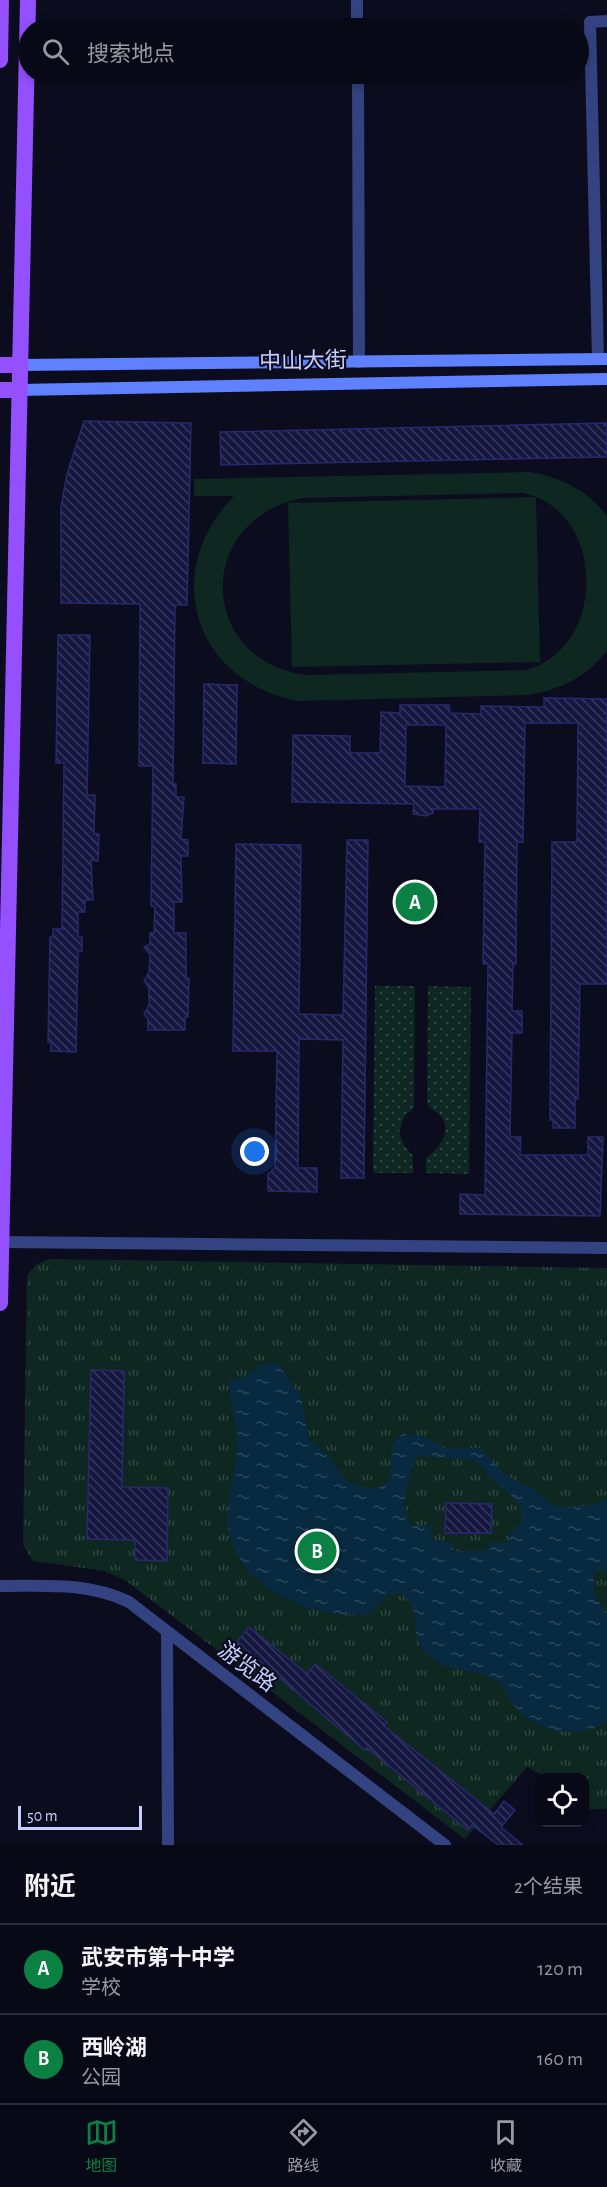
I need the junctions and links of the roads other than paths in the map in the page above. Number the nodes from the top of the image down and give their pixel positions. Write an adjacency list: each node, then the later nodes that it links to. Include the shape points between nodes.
1 (1, 0): 7 (main road)
2 (28, 0): 4 (main road)
3 (357, 0): 5 (street)
4 (28, 18)
5 (357, 18)
6 (607, 21): 10 (street, via 590,22)
7 (0, 60)
8 (26, 84): 13 (main road)
9 (358, 84): 11 (street)
10 (602, 359): 11 (main road, 中山大街)
11 (359, 362): 13 (main road, 中山大街)
12 (0, 365): 13 (main road, 中山大街)
13 (20, 365): 16 (main road)
14 (607, 379): 16 (main road, 中山大街)
15 (0, 390): 16 (main road, 中山大街)
16 (20, 390): 17 (main road)
17 (1, 1242): 18 (street); 19 (main road)
18 (607, 1248)
19 (0, 1303)
20 (0, 1586): 21 (street, 游览路, via 101,1590 129,1602)
21 (167, 1632): 22 (street); 23 (street, 游览路)
22 (168, 1845)
23 (445, 1845)

